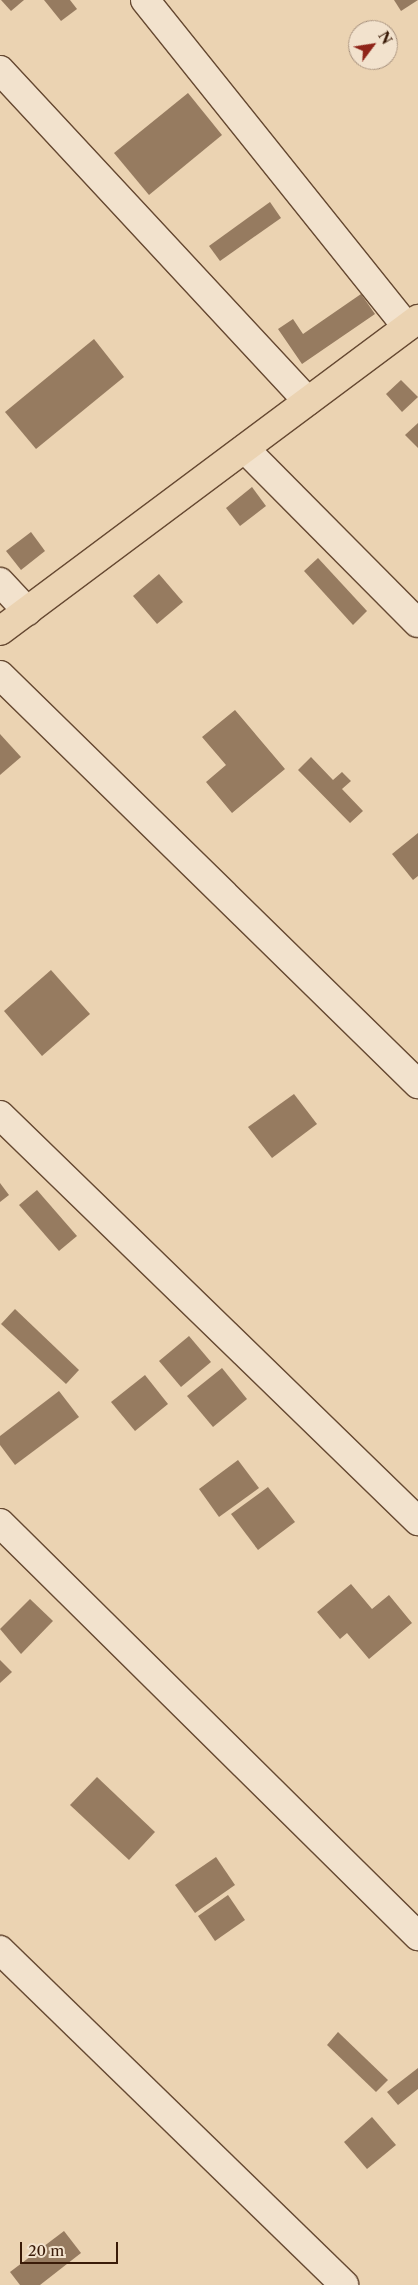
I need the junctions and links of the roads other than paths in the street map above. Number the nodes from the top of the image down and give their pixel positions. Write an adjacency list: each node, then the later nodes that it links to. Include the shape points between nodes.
1 (145, 0): 3 (street)
2 (0, 70): 4 (street)
3 (413, 323): 4 (main road)
4 (308, 401): 5 (main road)
5 (245, 449): 7 (main road); 8 (street)
6 (0, 582): 7 (street)
7 (27, 611): 9 (main road)
8 (418, 624)
9 (0, 631)
10 (0, 674): 11 (street)
11 (418, 1084)
12 (0, 1115): 13 (street)
13 (418, 1521)
14 (0, 1523): 15 (street)
15 (418, 1936)
16 (0, 1950): 17 (street)
17 (344, 2285)

